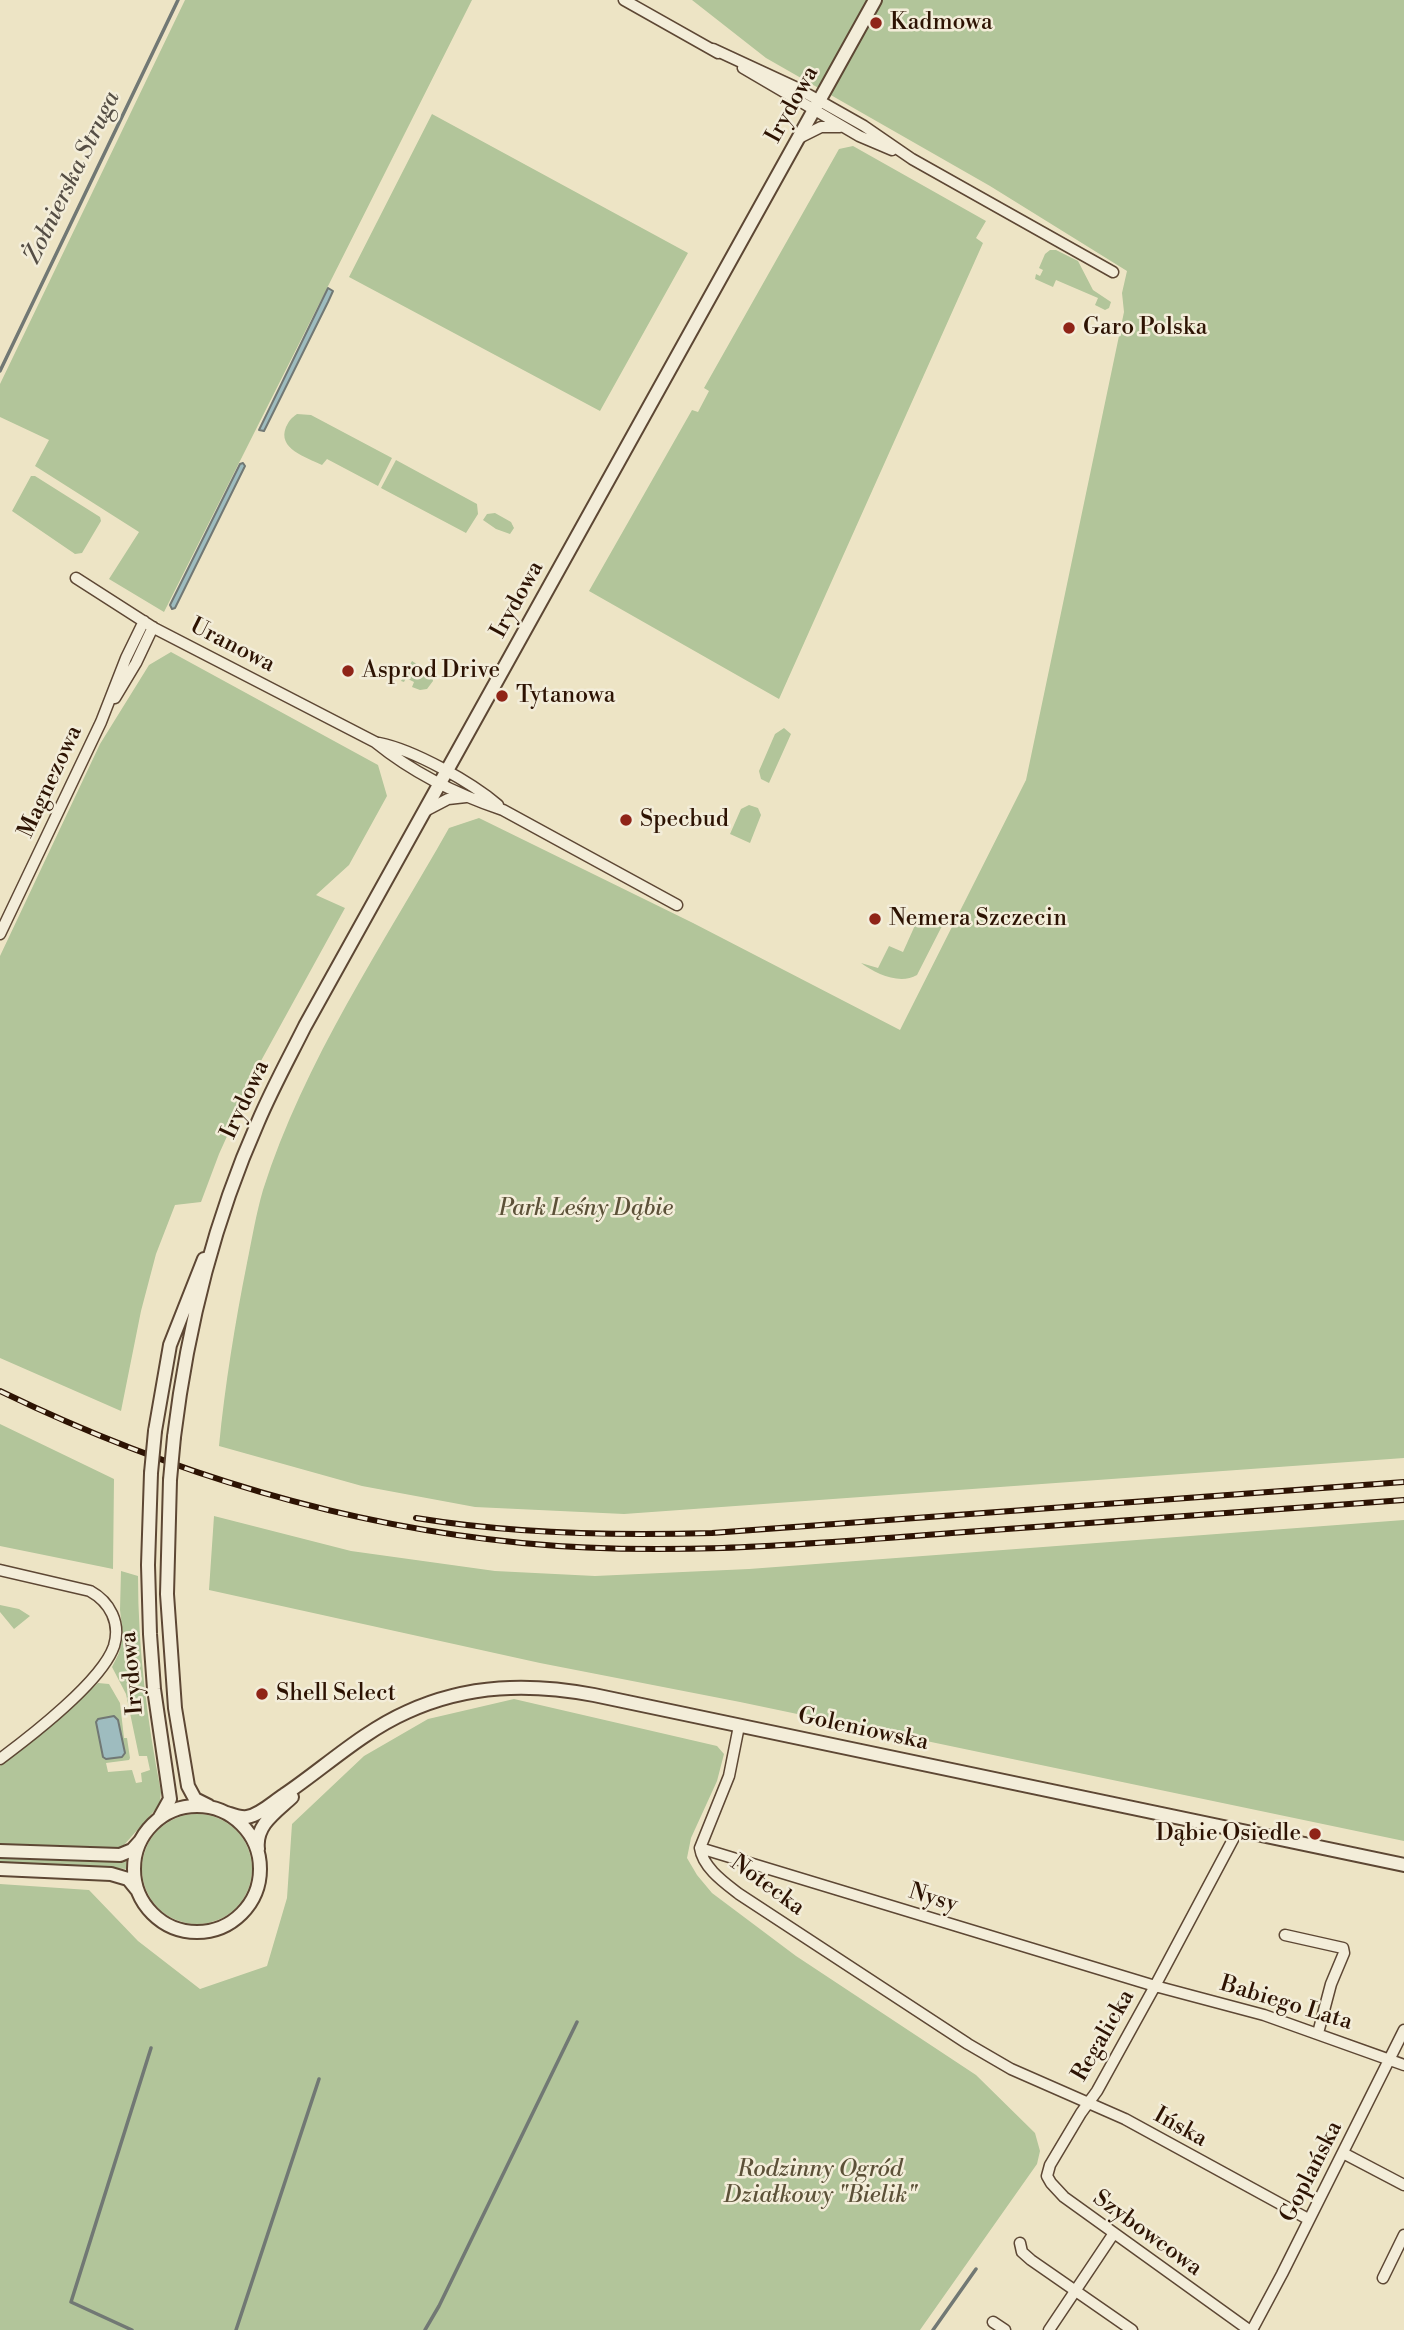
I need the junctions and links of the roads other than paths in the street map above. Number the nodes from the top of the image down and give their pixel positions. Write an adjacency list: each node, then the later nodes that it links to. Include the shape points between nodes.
1 (624, 0): 3 (street, via 772,76)
2 (875, 0): 3 (street, Irydowa)
3 (816, 106): 4 (street); 5 (street, Irydowa); 6 (street, via 864,126)
4 (845, 128): 5 (street, via 821,127); 6 (street)
5 (798, 138): 12 (street, Irydowa)
6 (912, 159): 7 (street)
7 (1114, 272)
8 (76, 578): 9 (street, Uranowa)
9 (144, 621): 10 (street, Uranowa); 11 (street, Magnezowa)
10 (153, 627): 11 (street, Magnezowa); 12 (street, Uranowa, via 375,742 392,746)
11 (101, 722): 17 (street, Magnezowa)
12 (443, 777): 13 (street); 14 (street, via 483,792); 15 (street, Irydowa)
13 (472, 799): 14 (street); 15 (street, via 453,797)
14 (503, 810): 16 (street)
15 (424, 811): 18 (street, Irydowa, via 271,1093)
16 (677, 905)
17 (0, 934)
18 (217, 1230): 23 (street, Irydowa, bridge, via 189,1342 174,1437 167,1594 175,1708 188,1786 195,1798); 25 (street, Irydowa, bridge, via 170,1345 155,1431 148,1565 150,1634 170,1798)
19 (0, 1570): 21 (street, via 80,1587 98,1596 116,1625 113,1647 100,1668 67,1703)
20 (739, 1726): 22 (street, Goleniowska, via 556,1688 492,1688 460,1693 408,1711); 26 (street, Goleniowska); 28 (street, Notecka, via 729,1776)
21 (0, 1759)
22 (328, 1764): 24 (street, Goleniowska, via 255,1814 240,1817); 29 (street, Goleniowska, via 263,1825)
23 (212, 1808): 24 (street); 25 (street, via 183,1807)
24 (227, 1813): 29 (street, via 244,1827)
25 (155, 1823): 27 (street)
26 (1238, 1830): 31 (street, Goleniowska); 35 (street, Regalicka)
27 (144, 1838): 30 (street, via 120,1855); 33 (street, via 135,1865)
28 (700, 1848): 35 (street, Nysy); 36 (street, Notecka, via 713,1871 739,1894)
29 (258, 1850): 33 (street, via 254,1897 225,1925 207,1931 172,1926 152,1912)
30 (0, 1851)
31 (1404, 1865)
32 (0, 1869): 33 (street, via 121,1875)
33 (141, 1895)
34 (1285, 1935): 38 (street, via 1343,1948)
35 (1155, 1986): 38 (street, Babiego Lata); 41 (street, Regalicka)
36 (894, 1994): 41 (street, Regalicka, via 1011,2069)
37 (1404, 2030): 39 (street, Goplańska)
38 (1318, 2033): 39 (street, Babiego Lata)
39 (1390, 2059): 40 (street, Babiego Lata); 42 (street, Goplańska)
40 (1404, 2065)
41 (1089, 2102): 44 (street, Ińska); 45 (street, Szybowcowa, via 1046,2176 1064,2197)
42 (1343, 2153): 43 (street); 44 (street, Goplańska)
43 (1404, 2185)
44 (1308, 2219): 54 (street, Goplańska)
45 (1114, 2233): 49 (street); 54 (street, Szybowcowa)
46 (1404, 2235): 48 (street)
47 (1020, 2243): 49 (street, via 1025,2255)
48 (1383, 2278)
49 (1076, 2290): 52 (street); 53 (street)
50 (993, 2322): 51 (street)
51 (1005, 2330)
52 (1049, 2330)
53 (1132, 2330)
54 (1250, 2330)

